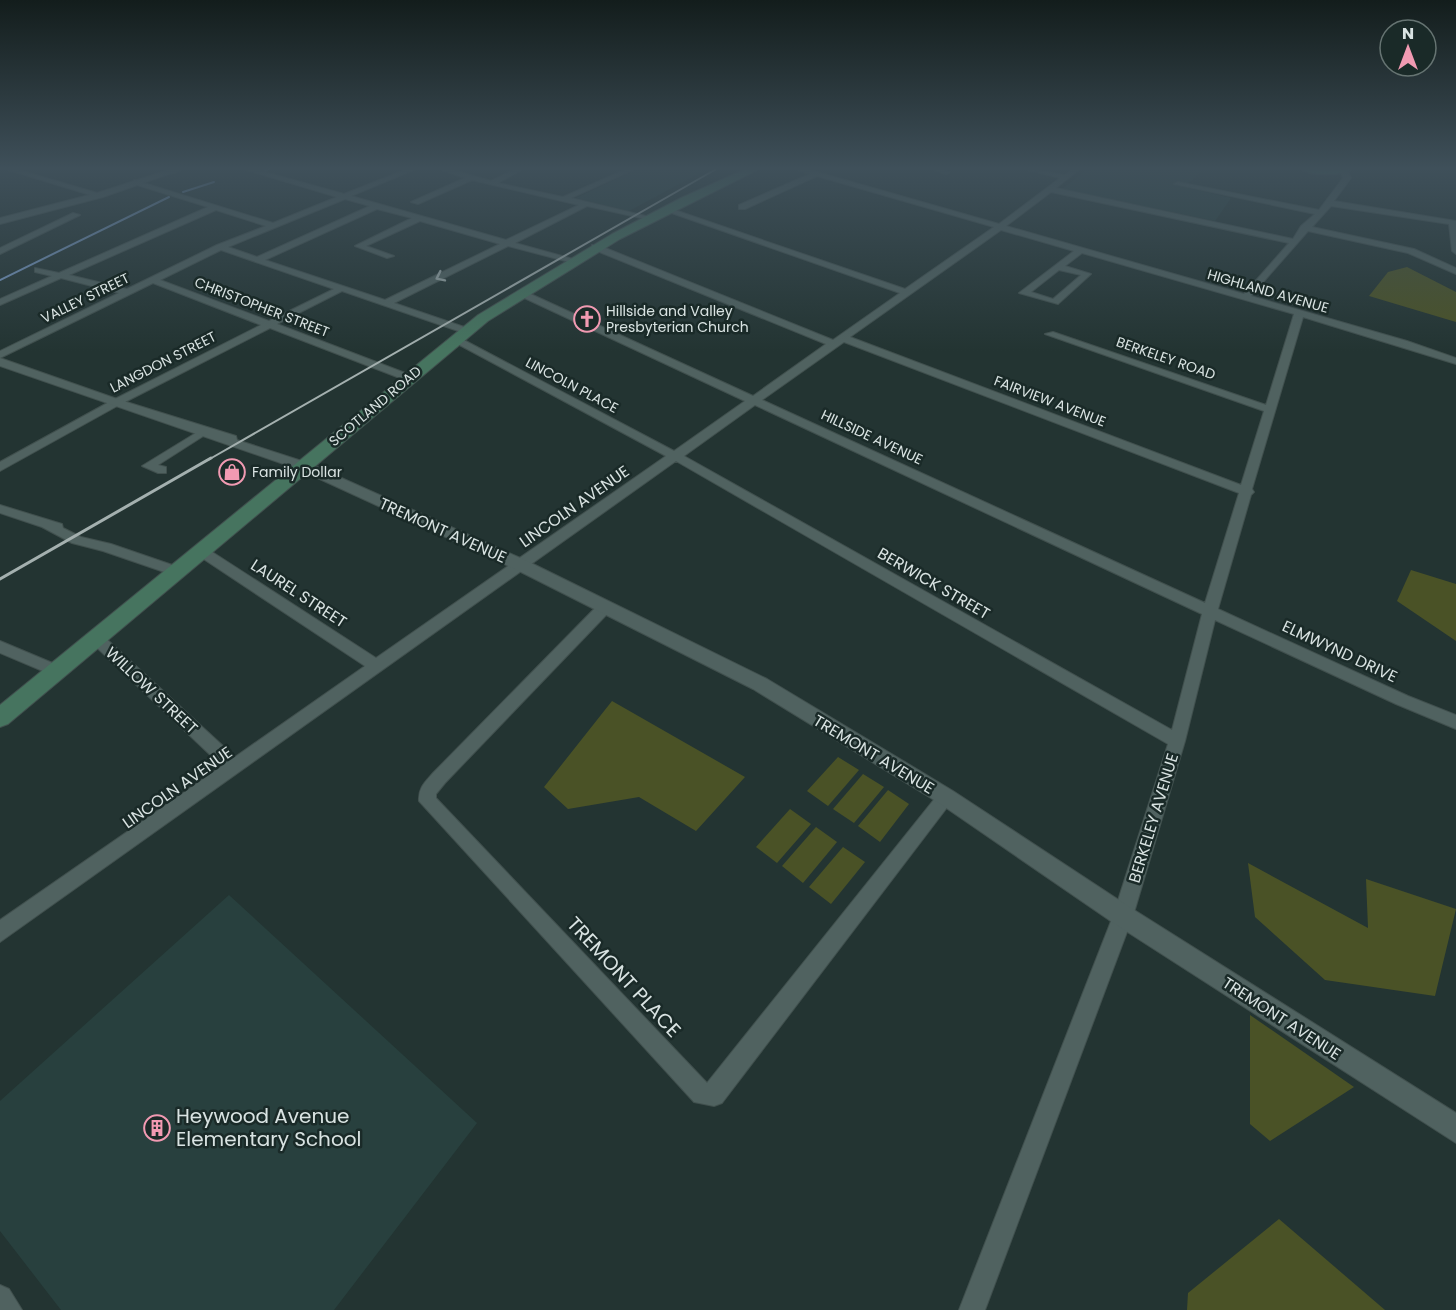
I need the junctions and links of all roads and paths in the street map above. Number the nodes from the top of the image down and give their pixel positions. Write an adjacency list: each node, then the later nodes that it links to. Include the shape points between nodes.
1 (46, 229): 21 (street)
2 (166, 229): 29 (street)
3 (262, 229): 18 (street, VALLEY STREET)
4 (325, 229): 24 (street)
5 (395, 229): 23 (street, via 359,246)
6 (459, 229): 17 (street)
7 (536, 229): 17 (street)
8 (629, 229): 19 (main road, SCOTLAND ROAD)
9 (728, 229): 34 (street)
10 (998, 229): 34 (street, LINCOLN AVENUE)
11 (1004, 229): 20 (street, HIGHLAND AVENUE)
12 (1237, 229): 16 (street)
13 (1303, 229): 16 (street)
14 (1309, 229): 28 (street, via 1411,251)
15 (1454, 229): 22 (street)
16 (1293, 241): 35 (street)
17 (508, 243): 25 (street); 37 (street, one-way to 37)
18 (220, 247): 24 (street); 30 (street, VALLEY STREET)
19 (595, 247): 25 (main road, SCOTLAND ROAD); 43 (street, FAIRVIEW AVENUE)
20 (1080, 250): 26 (street); 35 (street, HIGHLAND AVENUE)
21 (0, 251)
22 (1456, 251)
23 (390, 256)
24 (257, 260): 31 (street)
25 (570, 261): 33 (main road, SCOTLAND ROAD)
26 (1058, 267): 26 (street, via 1049,273 1024,292 1055,302 1087,274)
27 (38, 270): 29 (street)
28 (1456, 271)
29 (63, 275): 32 (street); 36 (street)
30 (152, 280): 32 (street, VALLEY STREET); 39 (street, CHRISTOPHER STREET)
31 (342, 288): 37 (street); 39 (street, LANGDON STREET)
32 (127, 292): 44 (street, VALLEY STREET)
33 (521, 293): 40 (main road, SCOTLAND ROAD); 48 (street, HILLSIDE AVENUE)
34 (907, 293): 43 (street, LINCOLN AVENUE)
35 (1245, 298): 38 (street, HIGHLAND AVENUE)
36 (0, 302)
37 (387, 303): 40 (street)
38 (1299, 314): 45 (street, HIGHLAND AVENUE); 50 (street, BERKELEY AVENUE)
39 (269, 326): 47 (street, CHRISTOPHER STREET); 49 (street, LANGDON STREET)
40 (467, 331): 42 (main road, SCOTLAND ROAD)
41 (1050, 334): 50 (street, BERKELEY ROAD)
42 (456, 340): 47 (main road, SCOTLAND ROAD); 52 (street, LINCOLN PLACE)
43 (838, 341): 48 (street, LINCOLN AVENUE); 56 (street, FAIRVIEW AVENUE)
44 (0, 355)
45 (1456, 361)
46 (0, 362): 49 (street, TREMONT AVENUE)
47 (402, 376): 53 (main road, SCOTLAND ROAD)
48 (755, 399): 52 (street, LINCOLN AVENUE); 62 (street, HILLSIDE AVENUE)
49 (116, 403): 51 (street, TREMONT AVENUE); 54 (street, LANGDON STREET)
50 (1271, 410): 56 (street, BERKELEY AVENUE)
51 (204, 431): 53 (street, TREMONT AVENUE); 55 (street, via 148,466)
52 (674, 456): 59 (street, LINCOLN AVENUE); 69 (street, BERWICK STREET)
53 (303, 466): 58 (main road, SCOTLAND ROAD); 59 (street, TREMONT AVENUE)
54 (0, 467)
55 (162, 470)
56 (1248, 492): 62 (street, BERKELEY AVENUE)
57 (0, 509): 60 (street, via 77,540)
58 (201, 550): 60 (main road, SCOTLAND ROAD); 65 (street, LAUREL STREET)
59 (520, 565): 61 (street, TREMONT AVENUE); 65 (street, LINCOLN AVENUE)
60 (176, 571): 63 (main road, SCOTLAND ROAD)
61 (604, 607): 71 (street, TREMONT AVENUE, via 760,684); 71 (street, TREMONT PLACE, via 439,778 427,792 428,801 702,1094 714,1095)
62 (1210, 610): 68 (street, ELMWYND DRIVE); 69 (street, BERKELEY AVENUE)
63 (96, 638): 66 (main road, SCOTLAND ROAD); 70 (street, WILLOW STREET)
64 (0, 647): 66 (street)
65 (377, 666): 70 (street, LINCOLN AVENUE)
66 (57, 671): 67 (main road, SCOTLAND ROAD)
67 (0, 718)
68 (1456, 722)
69 (1177, 741): 72 (street, BERKELEY AVENUE)
70 (235, 767): 73 (street, LINCOLN AVENUE)
71 (946, 797): 72 (street, TREMONT AVENUE)
72 (1123, 916): 74 (street, TREMONT AVENUE); 77 (street, BERKELEY AVENUE)
73 (0, 932)
74 (1456, 1129)
75 (0, 1298): 76 (street)
76 (9, 1310)
77 (972, 1310)

